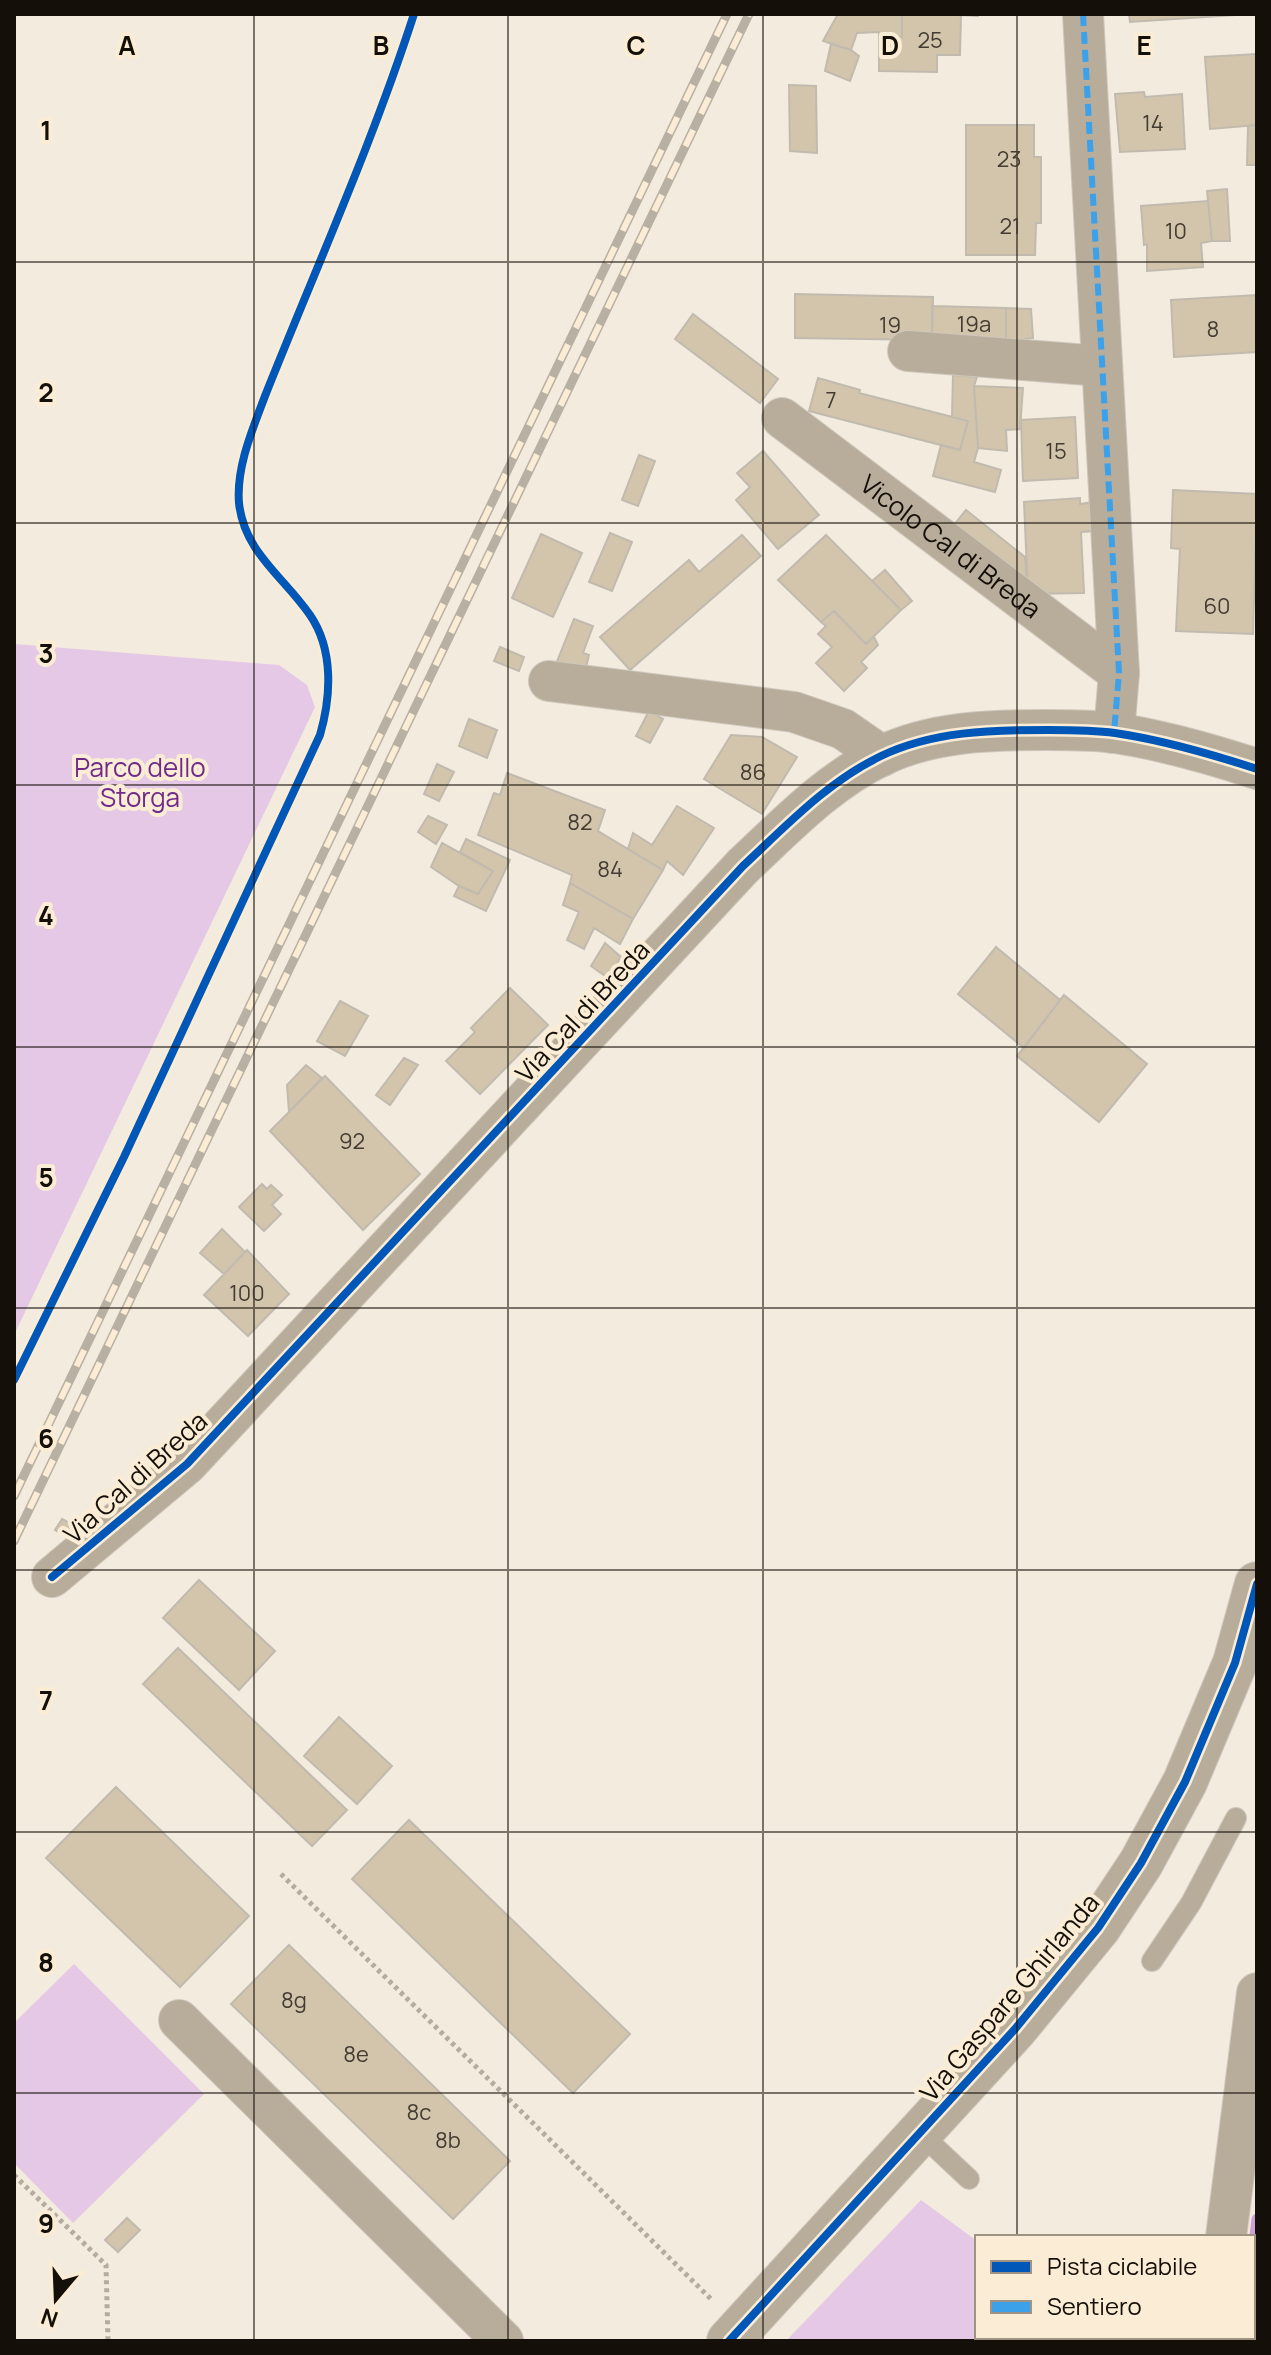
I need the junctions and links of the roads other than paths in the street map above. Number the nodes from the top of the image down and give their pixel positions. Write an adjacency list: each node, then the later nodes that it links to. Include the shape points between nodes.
1 (1083, 14): 3 (street)
2 (908, 351): 3 (street)
3 (1101, 366): 5 (street)
4 (782, 418): 5 (street, Vicolo Cal di Breda)
5 (1119, 673): 7 (street)
6 (549, 681): 8 (street, via 794,712 843,729)
7 (1114, 733): 8 (street, Via Cal di Breda, via 976,731 914,743); 9 (street, Via Cal di Breda)
8 (882, 756): 10 (street, Via Cal di Breda, via 812,801 743,866 187,1464)
9 (1257, 769)
10 (52, 1577)
11 (1257, 1584): 12 (street, Via Gaspare Ghirlanda)
12 (1246, 1667): 17 (street, Via Gaspare Ghirlanda, via 1141,1863 1098,1928)
13 (1236, 1818): 14 (lane, via 1191,1903)
14 (1152, 1961)
15 (1257, 1993): 19 (street)
16 (179, 2020): 21 (street)
17 (921, 2134): 18 (lane); 20 (street, Via Gaspare Ghirlanda)
18 (969, 2179)
19 (1226, 2235)
20 (735, 2335)
21 (503, 2341)

